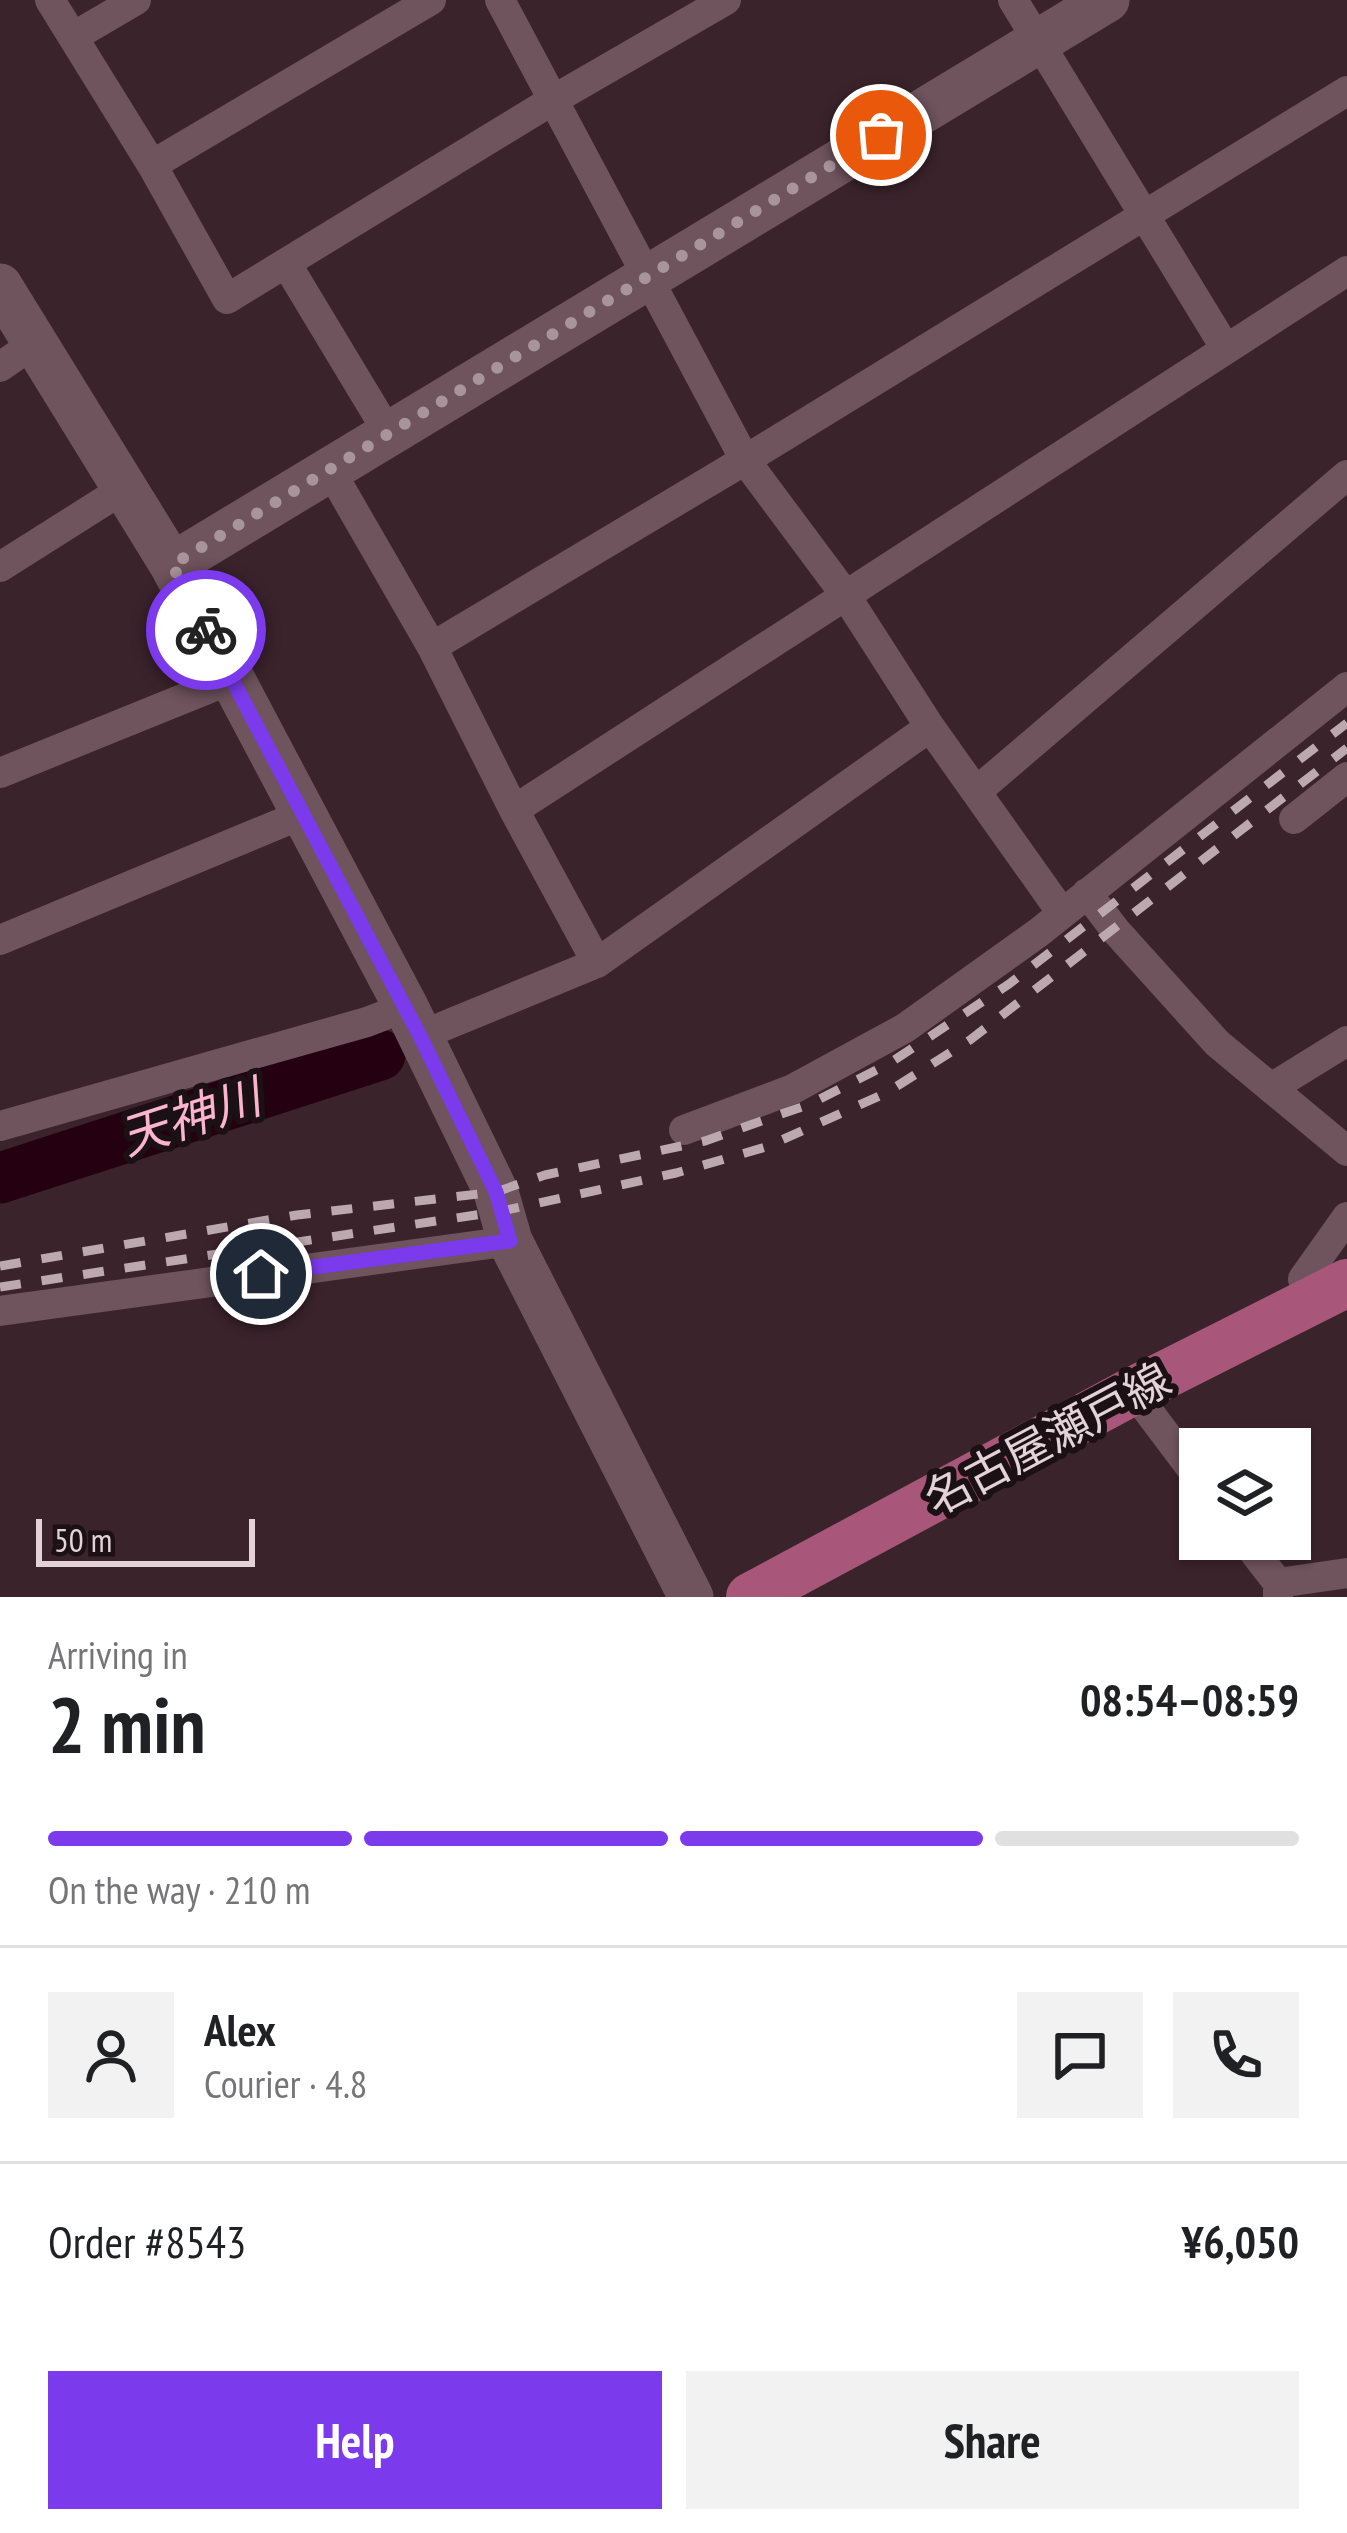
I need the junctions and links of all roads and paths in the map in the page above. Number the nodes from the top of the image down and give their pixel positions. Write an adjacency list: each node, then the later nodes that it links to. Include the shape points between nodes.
1 (50, 0): 8 (street)
2 (136, 0): 8 (street)
3 (431, 0): 12 (street)
4 (500, 0): 11 (street)
5 (1013, 0): 9 (street)
6 (1107, 0): 9 (street)
7 (721, 1): 11 (street)
8 (73, 37): 12 (street)
9 (1038, 41): 13 (street); 16 (street)
10 (1347, 91): 13 (street)
11 (553, 100): 14 (street); 16 (street)
12 (152, 165): 14 (street, via 227,299)
13 (1143, 214): 18 (street); 21 (street)
14 (286, 263): 20 (street)
15 (1347, 271): 18 (street)
16 (646, 276): 20 (street); 21 (street)
17 (0, 286): 19 (street)
18 (1226, 349): 27 (street)
19 (18, 354): 24 (street)
20 (389, 434): 22 (street)
21 (745, 460): 27 (street); 28 (street)
22 (330, 470): 25 (street); 28 (street)
23 (1347, 476): 34 (street)
24 (125, 488): 25 (street); 26 (street)
25 (172, 565): 29 (street)
26 (0, 567)
27 (844, 593): 31 (street); 35 (street)
28 (432, 647): 35 (street)
29 (232, 680): 32 (street); 36 (street)
30 (1347, 687): 38 (street)
31 (930, 727): 34 (street); 41 (street)
32 (0, 773)
33 (1347, 777): 37 (street)
34 (977, 791): 39 (street)
35 (514, 810): 41 (street)
36 (303, 814): 40 (street); 42 (street)
37 (1294, 819)
38 (1087, 892): 39 (street); 44 (street, via 1216,1043)
39 (1062, 914): 46 (street, via 905,1028 793,1089)
40 (0, 940)
41 (597, 963): 42 (street)
42 (413, 1022): 45 (street, via 367,1022); 49 (street, via 496,1192)
43 (1347, 1041): 44 (street)
44 (1271, 1088): 47 (street)
45 (0, 1126)
46 (684, 1130)
47 (1347, 1151)
48 (1347, 1217): 50 (street, via 1304,1279)
49 (510, 1241): 51 (street); 57 (street)
50 (1330, 1292): 52 (main road, 名古屋瀬戸線)
51 (0, 1311)
52 (1133, 1391): 53 (street); 58 (main road, 名古屋瀬戸線)
53 (1179, 1452)
54 (1258, 1560): 56 (street)
55 (1347, 1573): 56 (street)
56 (1278, 1590)
57 (692, 1597)
58 (750, 1597)

